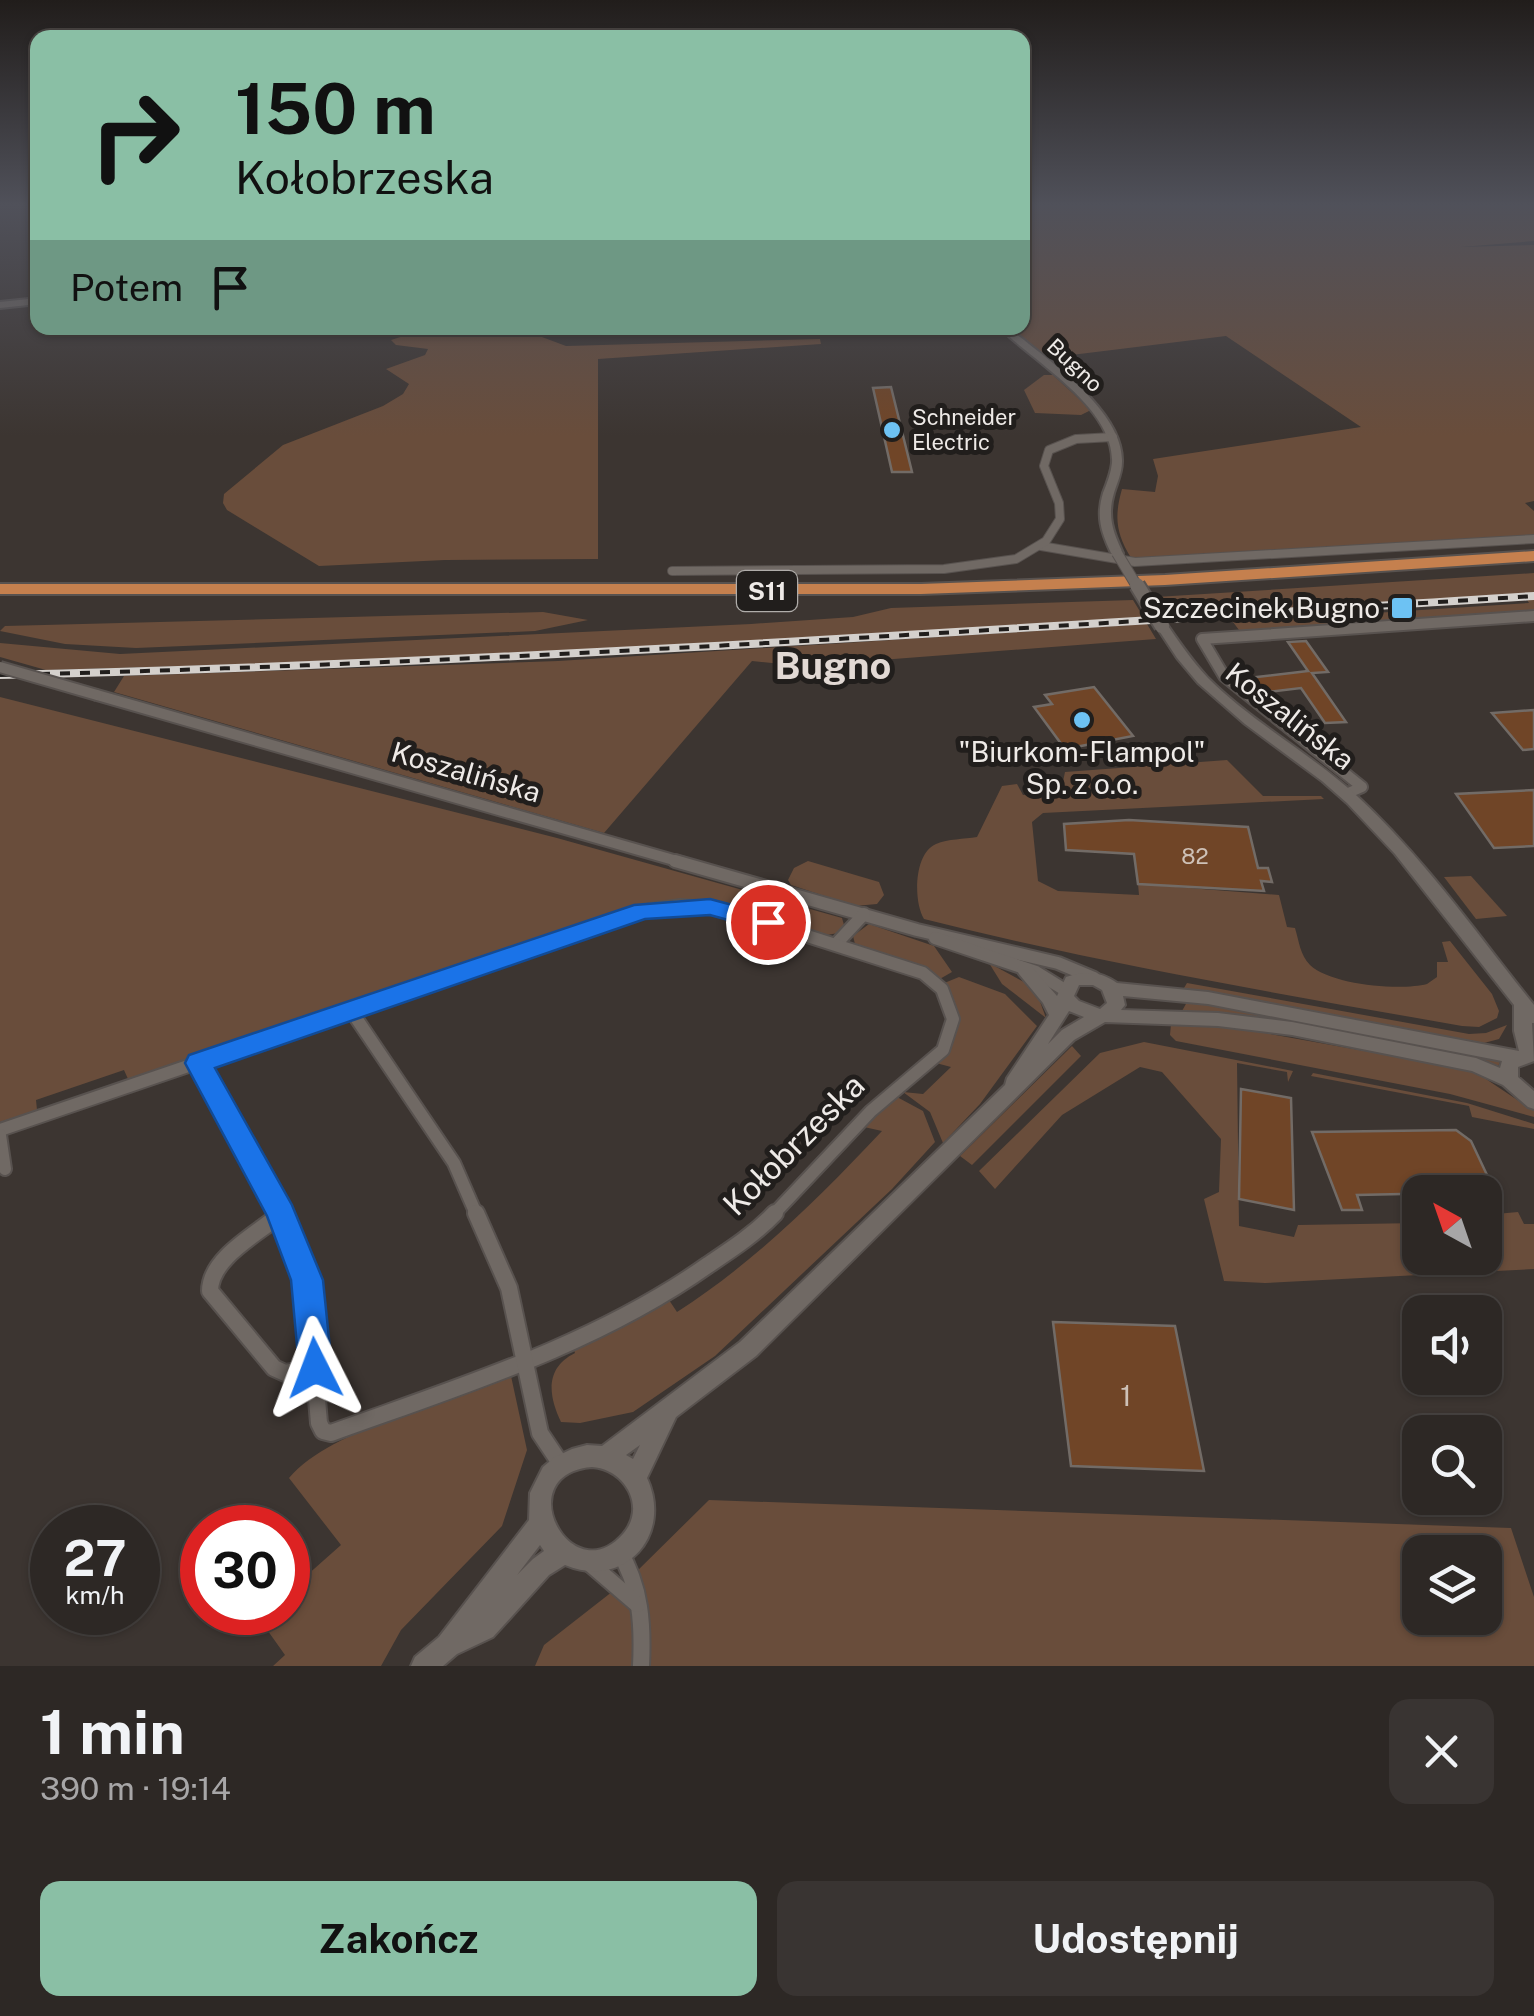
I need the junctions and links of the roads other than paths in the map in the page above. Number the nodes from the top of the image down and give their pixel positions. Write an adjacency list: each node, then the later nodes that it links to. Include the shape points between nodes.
1 (30, 302): 2 (main road)
2 (0, 306)
3 (1012, 335): 4 (main road, Bugno, via 1094,410)
4 (1113, 437): 6 (street, via 1076,439 1048,450 1044,466 1060,519); 14 (main road, Koszalińska, bridge, via 1116,467 1102,510 1108,537 1183,660 1214,694)
5 (1534, 539): 6 (street, via 1136,562)
6 (1041, 546): 9 (street, via 1016,558 959,568)
7 (1534, 556): 10 (highway, S11, via 921,589)
8 (1534, 567): 11 (highway, S11, via 1167,591 856,601)
9 (672, 571)
10 (0, 588)
11 (0, 600)
12 (1534, 616): 14 (street, via 1202,642 1224,676 1362,787)
13 (0, 667): 15 (street, Koszalińska, bridge)
14 (1346, 794): 24 (main road, Koszalińska, via 1432,891)
15 (864, 914): 16 (street, Koszalińska); 17 (street)
16 (918, 930): 18 (street, Koszalińska); 19 (street, Koszalińska)
17 (838, 944): 22 (street, Kołobrzeska, via 723,909 654,909); 34 (street, Kołobrzeska, via 910,966 936,984 953,1014 943,1050 740,1244 639,1311)
18 (1025, 970): 21 (main road, via 1051,1000)
19 (1094, 978): 20 (main road); 21 (main road, via 1079,978)
20 (1113, 989): 23 (main road, via 1116,1005); 25 (main road, via 1208,998)
21 (1063, 1001): 23 (main road); 30 (main road)
22 (350, 1009): 27 (street, Kołobrzeska); 34 (street, via 449,1153 508,1288)
23 (1101, 1015): 28 (main road, via 1256,1024 1476,1065); 30 (main road, via 1068,1036)
24 (1527, 1017): 25 (main road); 26 (main road, Koszalińska)
25 (1484, 1050): 26 (main road)
26 (1527, 1055): 28 (main road, via 1509,1065)
27 (198, 1063): 31 (street, Kołobrzeska); 33 (street, Kołobrzeska)
28 (1510, 1080): 29 (main road)
29 (1534, 1102)
30 (1000, 1104): 36 (main road, via 748,1348)
31 (0, 1132): 32 (street, Kołobrzeska)
32 (5, 1169)
33 (281, 1214): 35 (street, Kołobrzeska, via 310,1290); 35 (street, via 217,1266 210,1291 274,1368)
34 (526, 1363): 35 (street, Kołobrzeska, via 331,1433 319,1424); 38 (street, via 540,1433)
35 (315, 1368)
36 (667, 1412): 37 (main road); 39 (main road)
37 (607, 1456): 38 (main road); 39 (main road)
38 (563, 1467): 40 (main road, via 543,1493)
39 (637, 1475): 41 (main road, via 645,1510)
40 (540, 1524): 42 (main road); 45 (main road)
41 (620, 1551): 43 (main road); 44 (street, via 634,1572)
42 (561, 1554): 43 (main road); 45 (main road, via 484,1628)
43 (587, 1561): 44 (street)
44 (637, 1604): 47 (street, via 644,1632)
45 (448, 1646): 46 (main road)
46 (424, 1666)
47 (641, 1666)

